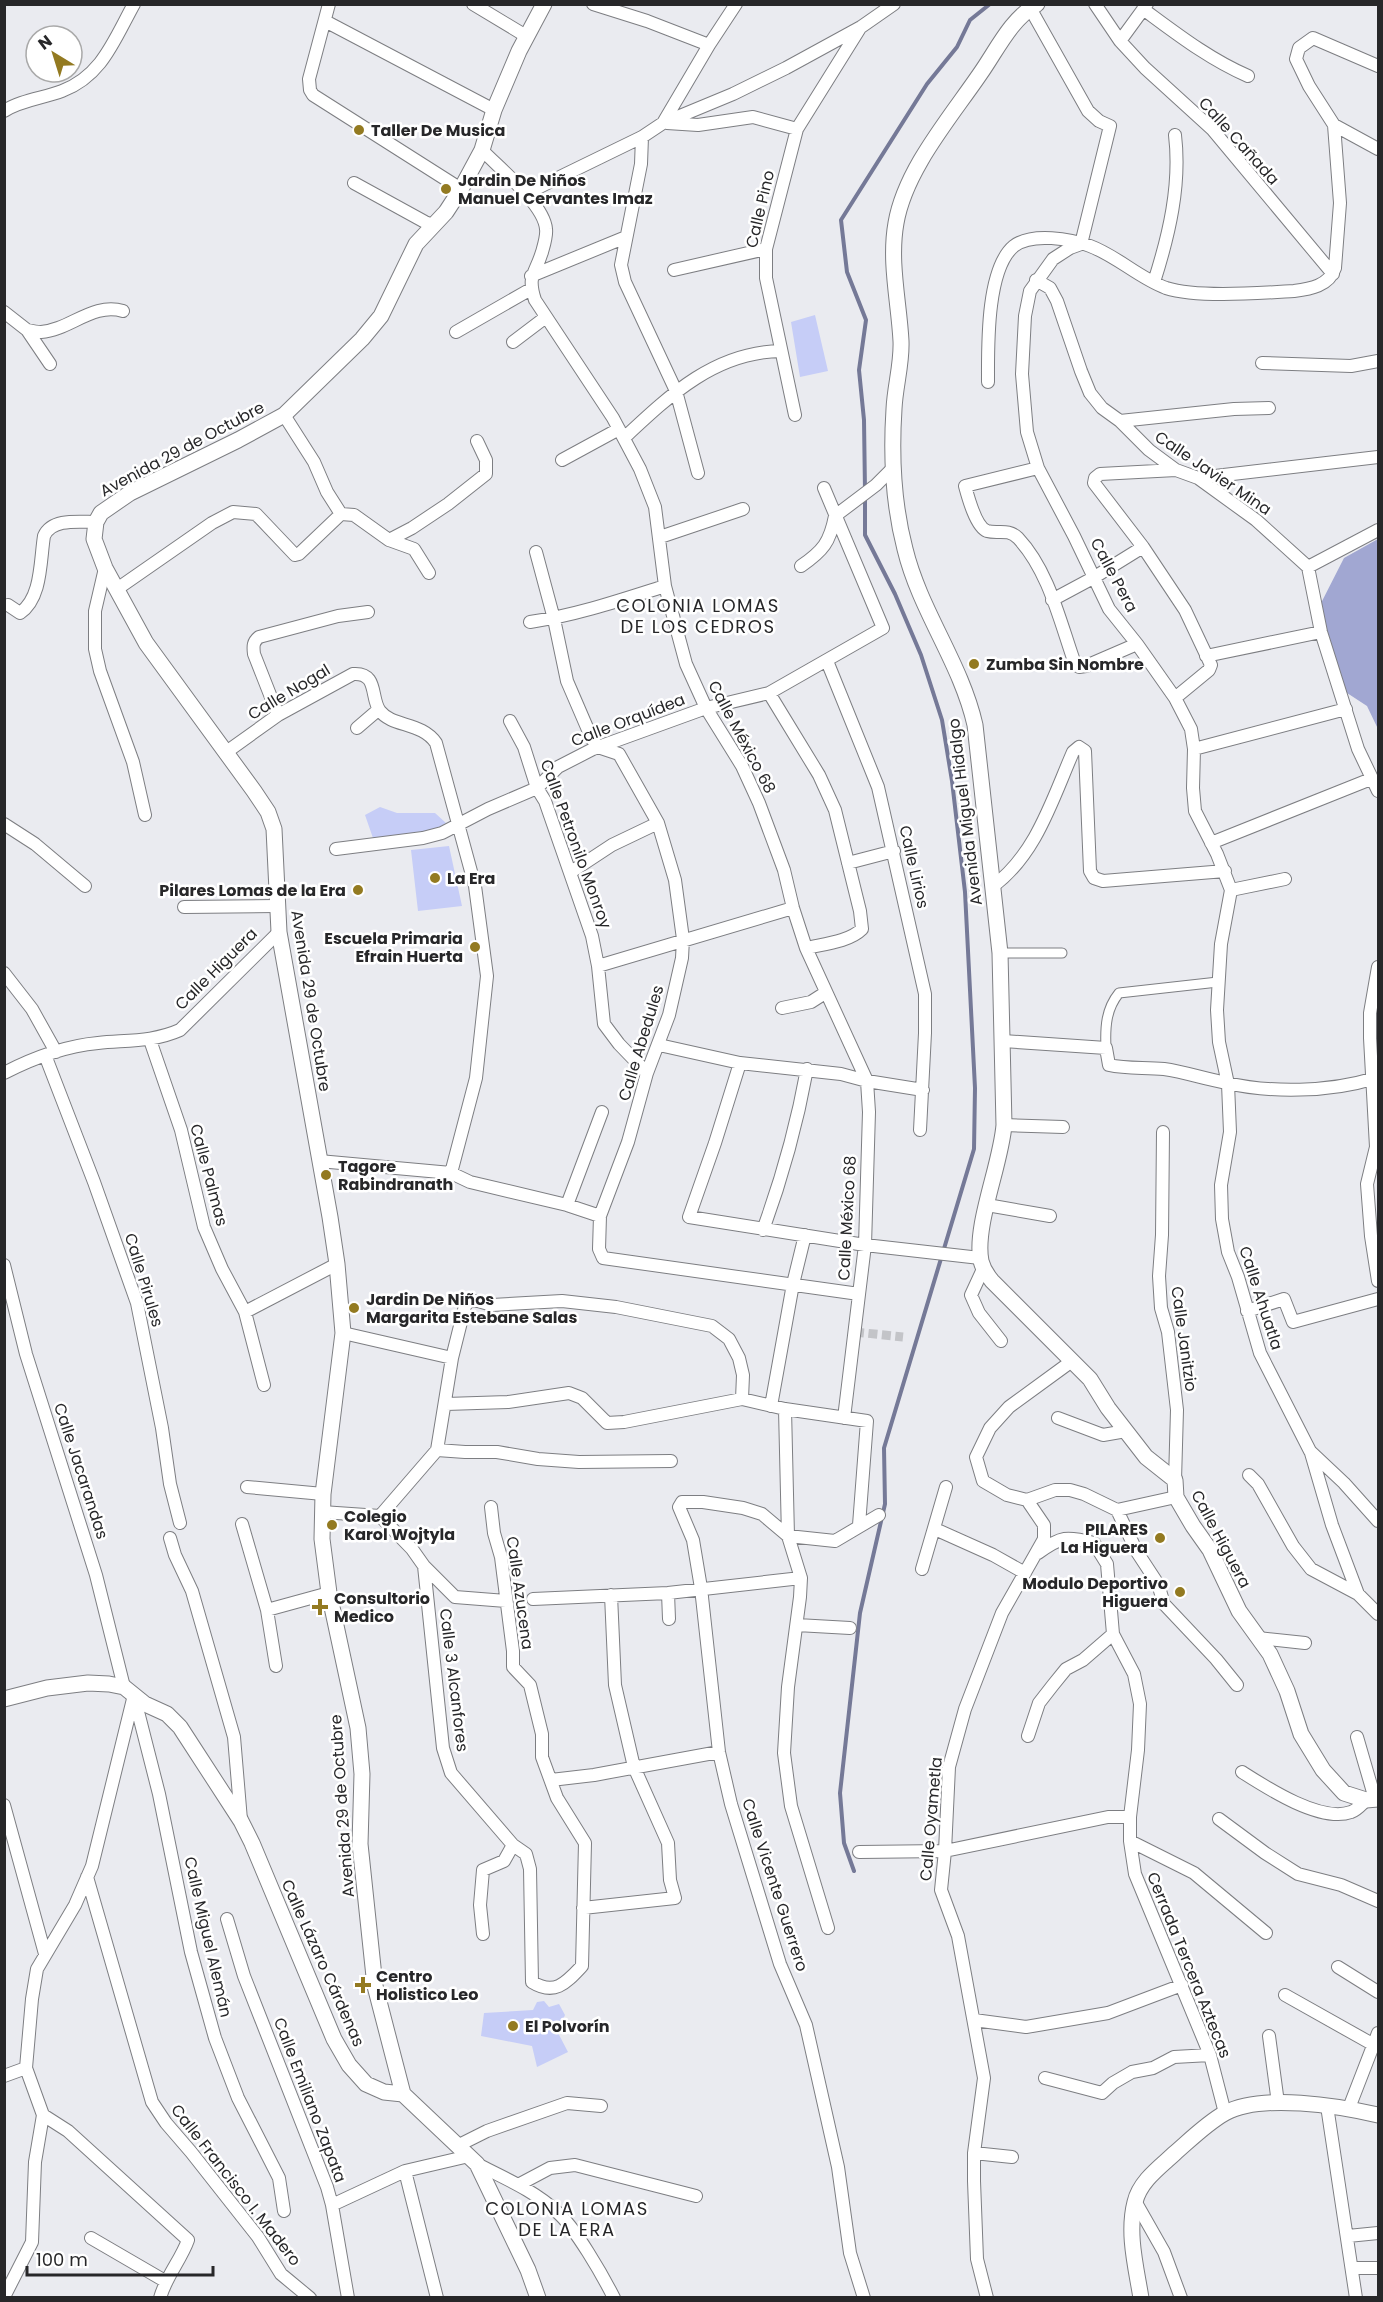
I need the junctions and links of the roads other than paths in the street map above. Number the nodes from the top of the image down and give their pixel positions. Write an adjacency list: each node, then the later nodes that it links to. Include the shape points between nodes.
1 (134, 4): 19 (street, via 98,68 83,81)
2 (329, 4): 11 (street)
3 (473, 4): 13 (street)
4 (544, 4): 13 (street, Avenida 29 de Octubre)
5 (593, 4): 15 (street)
6 (736, 4): 15 (street)
7 (894, 4): 12 (street, Calle Pino)
8 (1095, 4): 14 (street, Calle Cañada)
9 (1033, 6): 32 (street, via 1088,111 1110,126); 59 (street, Avenida Miguel Hidalgo, via 994,51 902,200 895,225 893,268 901,340 894,408)
10 (1145, 7): 14 (street); 17 (street, via 1198,50)
11 (325, 21): 18 (street); 28 (street, via 309,79 313,95)
12 (861, 27): 20 (street, Calle Pino, via 733,94); 22 (street, Calle Pino)
13 (526, 36): 18 (street, Avenida 29 de Octubre)
14 (1120, 41): 35 (street, Calle Cañada, via 1212,129)
15 (709, 45): 20 (street)
16 (1378, 66): 21 (street, via 1313,38 1299,48 1296,59 1300,68)
17 (1248, 76)
18 (495, 110): 26 (street, Avenida 29 de Octubre)
19 (4, 111)
20 (663, 123): 22 (street, via 698,125 753,117); 24 (street, Calle Pino)
21 (1335, 125): 25 (street); 35 (street, via 1340,203)
22 (796, 129): 33 (street, Calle Pino)
23 (1175, 135): 38 (street, via 1174,202)
24 (642, 137): 29 (street, Calle Pino); 31 (street, via 641,165)
25 (1378, 149)
26 (482, 150): 28 (street, Avenida 29 de Octubre); 29 (street)
27 (354, 183): 30 (street)
28 (461, 189): 30 (street, Avenida 29 de Octubre)
29 (525, 194): 37 (street, via 546,228)
30 (433, 225): 52 (street, Avenida 29 de Octubre, via 408,258 381,316)
31 (626, 237): 37 (street); 50 (street, via 621,265 625,282)
32 (1081, 244): 36 (street, Calle Pera, via 1053,259); 38 (street); 49 (street, via 1052,238 1028,241 1015,246 1001,265 991,307)
33 (766, 249): 34 (street); 45 (street, Calle Pino, via 766,278)
34 (674, 270)
35 (1333, 274): 38 (street, via 1311,289 1269,292 1181,292)
36 (1036, 280): 54 (street, Calle Javier Mina, via 1050,288 1057,301 1090,393); 60 (street, Calle Pera, via 1024,316 1022,374 1027,432)
37 (531, 282): 41 (street, Calle México 68, via 535,300); 43 (street)
38 (1154, 282)
39 (123, 311): 42 (street, via 111,308 41,332)
40 (4, 312): 42 (street)
41 (546, 317): 44 (street); 55 (street, Calle México 68)
42 (27, 330): 48 (street)
43 (456, 332)
44 (513, 342)
45 (781, 351): 50 (street, via 741,355); 53 (street, Calle Pino)
46 (1378, 361): 47 (street, via 1351,366)
47 (1262, 363)
48 (50, 364)
49 (988, 382)
50 (676, 391): 55 (street); 62 (street)
51 (1269, 408): 54 (street)
52 (284, 415): 66 (street); 68 (street, Avenida 29 de Octubre, via 130,493 101,513)
53 (795, 415)
54 (1120, 421): 61 (street, Calle Javier Mina)
55 (621, 434): 58 (street); 70 (street, Calle México 68, via 655,507)
56 (477, 441): 71 (street, via 486,460 486,474 421,522)
57 (1378, 457): 63 (street)
58 (562, 460)
59 (894, 467): 67 (street); 116 (street, Avenida Miguel Hidalgo, via 905,549 970,702)
60 (1038, 468): 78 (street, Calle Pera); 81 (street, via 965,486 980,525 986,531 1010,532 1017,537 1040,570)
61 (1176, 470): 63 (street, Calle Javier Mina); 72 (street, via 1100,474 1095,478 1094,483)
62 (698, 473)
63 (1198, 478): 75 (street, Calle Javier Mina, via 1256,520)
64 (824, 488): 67 (street)
65 (743, 509): 70 (street)
66 (341, 514): 71 (street, via 354,515); 80 (street, via 295,555 256,514 233,512)
67 (838, 514): 74 (street, via 831,536); 89 (street, Calle Orquídea, via 883,628)
68 (96, 522): 76 (street, Avenida 29 de Octubre, via 94,539); 82 (street, via 56,524 47,529 29,607 20,613)
69 (1378, 530): 75 (street)
70 (660, 537): 79 (street, Calle México 68)
71 (388, 540): 77 (street, via 414,549)
72 (1143, 548): 78 (street); 88 (street, via 1185,610)
73 (536, 552): 84 (street)
74 (801, 566)
75 (1308, 567): 86 (street)
76 (105, 568): 80 (street, Avenida 29 de Octubre); 104 (street, via 95,611 95,649 133,762)
77 (429, 573)
78 (1093, 578): 81 (street); 87 (street, Calle Pera, via 1109,609)
79 (665, 586): 84 (street); 92 (street, Calle México 68, via 686,664)
80 (117, 589): 100 (street, Avenida 29 de Octubre, via 146,643)
81 (1052, 600): 87 (street, via 1079,667)
82 (8, 605)
83 (368, 612): 95 (street, via 338,616 255,640 254,654)
84 (554, 618): 85 (street); 98 (street, via 567,681)
85 (531, 622)
86 (1321, 632): 88 (street); 93 (street)
87 (1137, 644): 91 (street, Calle Pera)
88 (1206, 656): 91 (street, via 1211,668)
89 (827, 661): 90 (street, Calle Orquídea); 110 (street, Calle Lirios, via 878,787)
90 (769, 693): 92 (street, Calle Orquídea); 111 (street, via 819,775 835,810)
91 (1175, 698): 99 (street, Calle Pera, via 1191,729)
92 (706, 708): 98 (street, Calle Orquídea); 120 (street, Calle México 68, via 742,766 759,803 784,870)
93 (1346, 709): 99 (street); 101 (street)
94 (378, 710): 95 (street, Calle Nogal, via 375,691 360,673); 97 (street); 107 (street, via 429,733 436,743)
95 (278, 715): 100 (street, Calle Nogal)
96 (510, 721): 102 (street, Calle Petronilo Monroy, via 524,747)
97 (357, 728)
98 (598, 747): 102 (street, Calle Orquídea, via 558,767); 105 (street, Calle Abedules, via 619,754)
99 (1194, 749): 108 (street, Calle Pera, via 1195,811)
100 (225, 753): 118 (street, Avenida 29 de Octubre, via 268,812 274,829)
101 (1371, 779): 103 (street); 108 (street)
102 (537, 788): 107 (street, Calle Orquídea); 113 (street, Calle Petronilo Monroy)
103 (1378, 791)
104 (146, 815)
105 (658, 823): 113 (street, via 612,845); 122 (street, Calle Abedules, via 675,880)
106 (4, 824): 115 (street)
107 (457, 825): 109 (street, Calle Orquídea, via 423,838); 151 (street, via 475,886 487,976 476,1078)
108 (1211, 843): 112 (street, Calle Pera)
109 (336, 849)
110 (894, 851): 111 (street); 144 (street, Calle Lirios, via 925,994)
111 (848, 863): 123 (street, via 862,929 849,937)
112 (1224, 871): 116 (street, via 1094,878 1090,871 1085,751 1079,747 1073,752 1027,852); 117 (street, Calle Pera)
113 (570, 872): 126 (street, Calle Petronilo Monroy)
114 (1286, 879): 117 (street)
115 (84, 885)
116 (992, 887): 125 (street, Avenida Miguel Hidalgo)
117 (1231, 890): 129 (street)
118 (277, 906): 119 (street); 121 (street, Avenida 29 de Octubre)
119 (184, 907)
120 (793, 908): 122 (street); 123 (street, Calle México 68)
121 (279, 932): 132 (street, Calle Higuera, via 180,1030); 150 (street, Avenida 29 de Octubre)
122 (683, 939): 126 (street); 134 (street, Calle Abedules, via 669,1015)
123 (806, 948): 130 (street, Calle México 68)
124 (1062, 952): 125 (street)
125 (999, 953): 133 (street, Avenida Miguel Hidalgo)
126 (598, 966): 140 (street, Calle Petronilo Monroy, via 604,1024)
127 (1378, 967): 141 (street, via 1370,1013)
128 (4, 974): 136 (street, Calle Pirules, via 32,1009)
129 (1218, 982): 135 (street, via 1119,993 1110,1004); 143 (street, via 1219,1042)
130 (825, 993): 131 (street, via 811,1002); 142 (street, Calle México 68)
131 (782, 1008)
132 (150, 1040): 136 (street, Calle Higuera, via 96,1043); 167 (street, Calle Palmas, via 181,1130 204,1227)
133 (1003, 1041): 135 (street); 146 (street, Avenida Miguel Hidalgo)
134 (658, 1045): 137 (street); 140 (street, Calle Abedules)
135 (1106, 1048): 143 (street, via 1109,1065 1163,1069)
136 (50, 1053): 139 (street, Calle Higuera); 196 (street, Calle Pirules, via 137,1303)
137 (740, 1063): 138 (street); 156 (street, via 689,1217)
138 (807, 1069): 142 (street); 156 (street, via 790,1143)
139 (4, 1072)
140 (647, 1073): 154 (street, Calle Abedules, via 628,1142)
141 (1372, 1079): 143 (street, via 1325,1088); 162 (street, via 1376,1147 1367,1184)
142 (867, 1081): 144 (street); 158 (street, Calle México 68)
143 (1228, 1084): 166 (street, Calle Ahuatla, via 1230,1132 1221,1185 1222,1219)
144 (923, 1090): 148 (street, Calle Lirios)
145 (602, 1112): 152 (street)
146 (1004, 1125): 147 (street); 153 (street, Avenida Miguel Hidalgo)
147 (1063, 1127)
148 (920, 1130)
149 (1163, 1132): 184 (street, Calle Janitzio, via 1159,1276 1177,1410)
150 (319, 1161): 151 (street); 160 (street, Avenida 29 de Octubre)
151 (451, 1173): 152 (street, via 470,1182)
152 (567, 1205): 154 (street)
153 (987, 1205): 155 (street); 159 (street)
154 (600, 1216): 163 (street, Calle Abedules, via 599,1249 603,1258)
155 (1050, 1216)
156 (763, 1230): 157 (street)
157 (805, 1235): 158 (street); 163 (street)
158 (865, 1245): 159 (street, via 954,1255); 164 (street, Calle México 68)
159 (982, 1263): 169 (street, via 971,1295 979,1313); 171 (street, Calle Higuera, via 992,1281)
160 (337, 1264): 167 (street); 168 (street, Avenida 29 de Octubre)
161 (4, 1265): 224 (street, Calle Jacarandas, via 26,1354)
162 (1378, 1281)
163 (793, 1284): 164 (street); 175 (street)
164 (859, 1294): 177 (street, Calle México 68)
165 (1378, 1299): 166 (street, via 1293,1322 1284,1299)
166 (1247, 1311): 181 (street, Calle Ahuatla, via 1260,1353)
167 (245, 1312): 172 (street, Calle Palmas)
168 (343, 1333): 170 (street); 187 (street, Avenida 29 de Octubre)
169 (1001, 1341)
170 (452, 1358): 173 (street, via 469,1301 492,1305 562,1301 616,1307 712,1326 729,1339 739,1358); 174 (street)
171 (1072, 1361): 179 (street, Calle Higuera, via 1090,1379); 189 (street, via 1009,1407 990,1428 976,1456 983,1481 1007,1495)
172 (264, 1385)
173 (742, 1399): 174 (street, via 607,1423 582,1398 569,1393 508,1402); 175 (street)
174 (446, 1404): 180 (street)
175 (771, 1406): 176 (street)
176 (785, 1409): 177 (street); 200 (street)
177 (844, 1418): 198 (street, via 867,1421)
178 (1058, 1418): 179 (street, via 1103,1435)
179 (1126, 1431): 184 (street, Calle Higuera, via 1146,1457)
180 (437, 1450): 182 (street, via 579,1462); 194 (street)
181 (1310, 1451): 195 (street, Calle Ahuatla); 210 (street)
182 (671, 1461)
183 (1249, 1475): 210 (street, via 1311,1569)
184 (1174, 1480): 188 (street, Calle Higuera)
185 (247, 1487): 187 (street)
186 (946, 1487): 199 (street)
187 (323, 1494): 192 (street, Avenida 29 de Octubre)
188 (1176, 1497): 191 (street); 220 (street, Calle Higuera)
189 (1026, 1500): 191 (street, via 1055,1490 1070,1490); 202 (street, Calle Oyametla, via 1044,1525 1044,1539)
190 (491, 1507): 213 (street, Calle Azucena)
191 (1117, 1510): 223 (street, via 1158,1584 1164,1604)
192 (322, 1512): 194 (street); 208 (street, Avenida 29 de Octubre)
193 (879, 1515): 198 (street)
194 (380, 1516): 203 (street)
195 (1378, 1521)
196 (180, 1523)
197 (242, 1524): 214 (street)
198 (859, 1525): 200 (street, via 835,1541)
199 (935, 1529): 204 (street); 205 (street)
200 (788, 1536): 206 (street); 207 (street, Calle Vicente Guerrero, via 762,1514 743,1508 682,1502 679,1507 693,1540)
201 (170, 1538): 236 (street, via 192,1591 234,1737)
202 (1035, 1555): 205 (street, Calle Oyametla); 219 (street, Cerrada Tercera Aztecas, via 1059,1539 1094,1543 1107,1564)
203 (424, 1566): 213 (street, via 455,1597); 238 (street, Calle 3 Alcanfores, via 443,1748 451,1773)
204 (922, 1569)
205 (1025, 1573): 239 (street, Calle Oyametla, via 1002,1613 965,1709 949,1767)
206 (801, 1578): 207 (street); 217 (street)
207 (701, 1588): 209 (street); 228 (street, Calle Vicente Guerrero)
208 (329, 1593): 214 (street); 261 (street, Avenida 29 de Octubre, via 358,1728 362,1774 360,1844 375,1986)
209 (668, 1593): 211 (street); 216 (street)
210 (1358, 1594): 215 (street)
211 (611, 1595): 212 (street); 229 (street, via 615,1684)
212 (533, 1599)
213 (506, 1601): 231 (street, Calle Azucena, via 513,1666 530,1685 542,1734 542,1757)
214 (267, 1610): 222 (street)
215 (1378, 1614)
216 (669, 1619)
217 (796, 1625): 218 (street); 245 (street, via 784,1753 791,1806)
218 (850, 1628)
219 (1113, 1634): 226 (street, via 1066,1669 1039,1703); 234 (street, Cerrada Tercera Aztecas, via 1134,1674 1140,1704)
220 (1258, 1638): 221 (street); 232 (street, Calle Higuera, via 1287,1691 1301,1734 1323,1770 1344,1793)
221 (1305, 1643)
222 (276, 1666)
223 (1237, 1685)
224 (129, 1691): 225 (street, Calle Lázaro Cárdenas, via 88,1683); 236 (street, Calle Lázaro Cárdenas, via 167,1714 180,1727); 241 (street); 277 (street, Calle Miguel Alemán, via 159,1794 191,1952 215,2038 238,2098 279,2178)
225 (4, 1699)
226 (1028, 1736)
227 (1357, 1737): 232 (street)
228 (719, 1752): 229 (street); 291 (street, Calle Vicente Guerrero, via 780,1964 807,2025 838,2167 850,2253)
229 (634, 1767): 231 (street); 243 (street, via 668,1843 675,1898)
230 (1242, 1772): 232 (street, via 1284,1798 1320,1811 1343,1815)
231 (551, 1780): 243 (street, Calle Azucena, via 557,1798 585,1843)
232 (1373, 1800)
233 (4, 1805): 248 (street)
234 (1130, 1817): 237 (street, Cerrada Tercera Aztecas); 239 (street, via 1108,1817)
235 (1219, 1819): 242 (street, via 1298,1874 1341,1885)
236 (241, 1821): 261 (street, Calle Lázaro Cárdenas, via 334,2039 349,2065 366,2084 384,2092)
237 (1130, 1841): 246 (street, via 1194,1873); 251 (street, Cerrada Tercera Aztecas, via 1135,1874)
238 (513, 1845): 247 (street, via 504,1861 483,1870); 250 (street, Calle 3 Alcanfores, via 526,1854 530,1869)
239 (945, 1851): 240 (street); 254 (street, Calle Oyametla, via 941,1890 958,1936)
240 (859, 1852)
241 (87, 1877): 248 (street); 286 (street, Calle Francisco I. Madero, via 152,2102 258,2237 281,2274)
242 (1378, 1901)
243 (583, 1908): 250 (street, Calle Azucena, via 582,1966 557,1988 543,1989)
244 (227, 1918): 276 (street, Calle Emiliano Zapata, via 244,1976)
245 (828, 1928)
246 (1266, 1933)
247 (483, 1934)
248 (45, 1954): 258 (street, via 37,1969 32,1999)
249 (1338, 1967): 252 (street)
250 (532, 1983)
251 (1182, 1985): 254 (street, via 1108,2013 1085,2017 1026,2026); 257 (street, Cerrada Tercera Aztecas)
252 (1378, 1992)
253 (1285, 1995): 256 (street)
254 (974, 2020): 269 (street, Calle Oyametla, via 984,2079)
255 (1269, 2036): 262 (street)
256 (1376, 2039): 265 (street)
257 (1210, 2055): 260 (street, via 1174,2057 1154,2068 1132,2072 1102,2093); 266 (street, Cerrada Tercera Aztecas)
258 (26, 2068): 259 (street); 267 (street)
259 (4, 2076)
260 (1045, 2078)
261 (403, 2094): 270 (street)
262 (1278, 2103): 264 (street); 266 (street)
263 (601, 2106): 270 (street, via 567,2103 487,2131)
264 (1328, 2106): 265 (street); 279 (street)
265 (1348, 2108): 268 (street)
266 (1225, 2113): 275 (street, via 1152,2174)
267 (43, 2115): 283 (street, via 68,2131 188,2240); 284 (street, via 35,2162 32,2242)
268 (1378, 2115)
269 (974, 2153): 271 (street); 292 (street, Calle Oyametla, via 977,2259)
270 (468, 2156): 272 (street); 273 (street); 289 (street, via 528,2270)
271 (1012, 2157)
272 (405, 2171): 276 (street); 288 (street)
273 (518, 2185): 274 (street, via 550,2168 575,2165); 290 (street, via 557,2212)
274 (696, 2196)
275 (1135, 2202): 293 (street, via 1132,2228); 294 (street, via 1164,2252)
276 (332, 2205): 287 (street, Calle Emiliano Zapata)
277 (284, 2211)
278 (1378, 2233): 279 (street)
279 (1347, 2236): 281 (street)
280 (91, 2238): 283 (street)
281 (1352, 2268): 282 (street); 295 (street)
282 (1378, 2268)
283 (165, 2281): 285 (street)
284 (4, 2297)
285 (160, 2298)
286 (310, 2298)
287 (348, 2298)
288 (437, 2298)
289 (538, 2298)
290 (614, 2298)
291 (864, 2298)
292 (987, 2298)
293 (1141, 2298)
294 (1181, 2298)
295 (1356, 2298)

